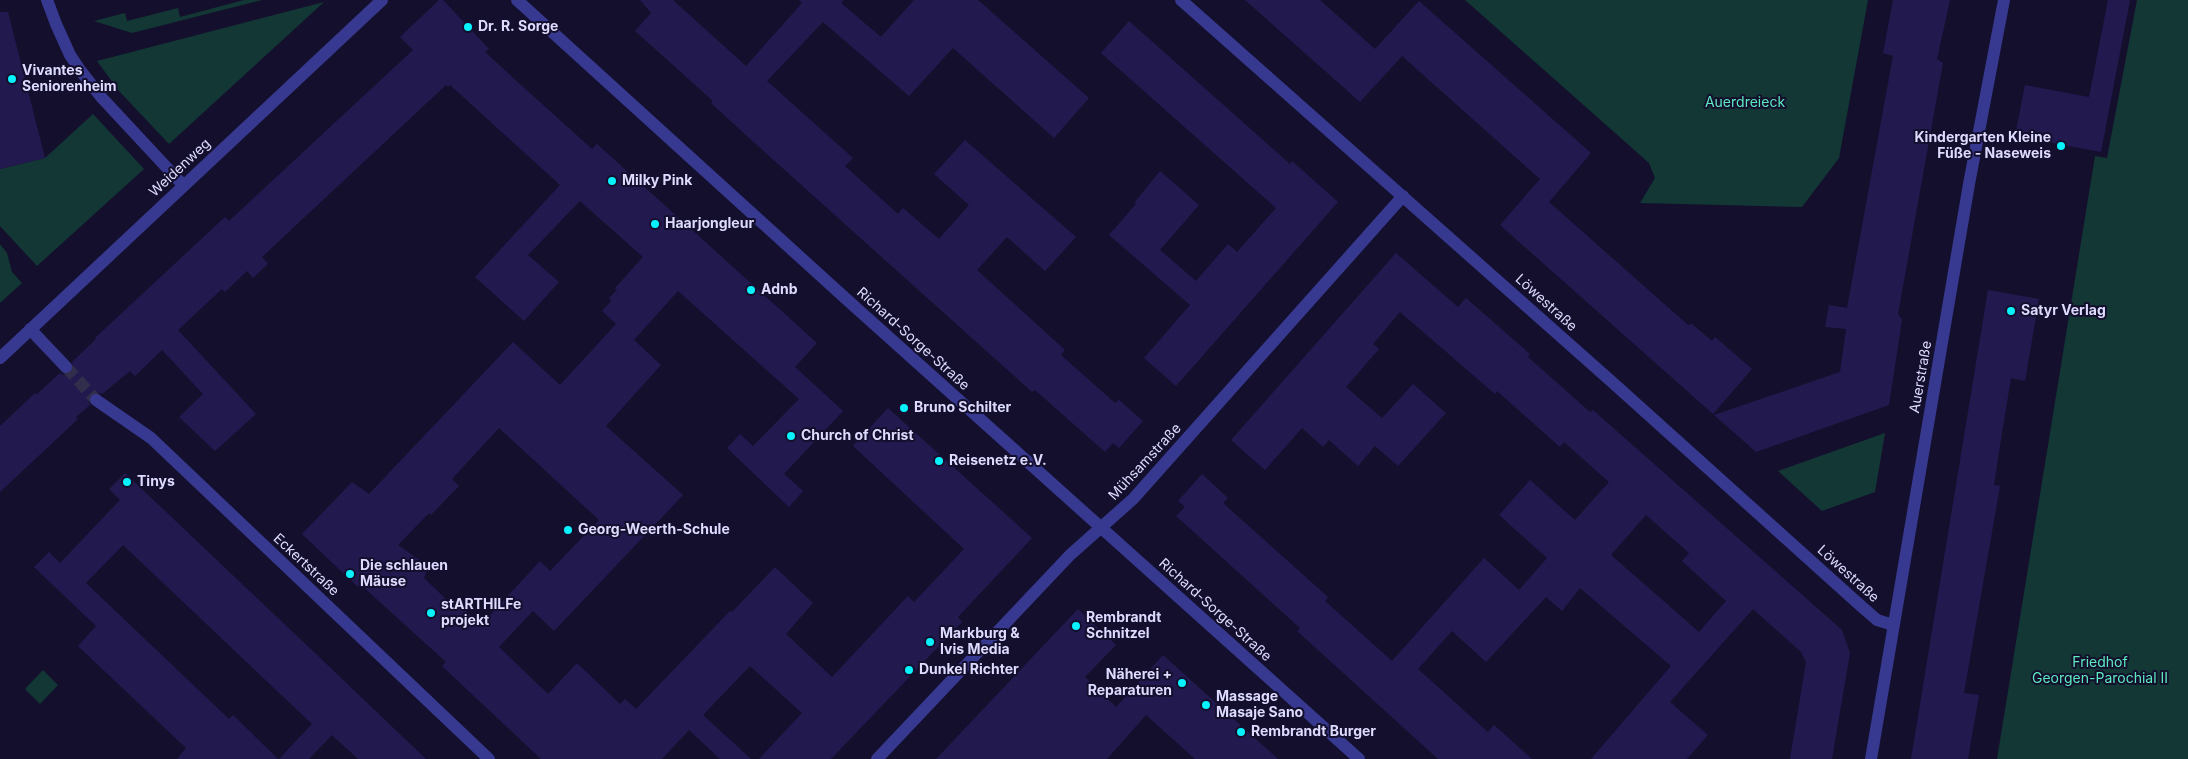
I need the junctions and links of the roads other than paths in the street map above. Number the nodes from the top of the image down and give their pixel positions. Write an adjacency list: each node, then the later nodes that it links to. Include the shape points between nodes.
1 (48, 0): 6 (street, via 70,55 80,70)
2 (382, 0): 6 (street, Weidenweg)
3 (517, 0): 12 (street, Richard-Sorge-Straße)
4 (1181, 0): 7 (street, Löwestraße)
5 (2004, 0): 13 (street, Auerstraße)
6 (183, 185): 8 (street, Weidenweg)
7 (1402, 196): 12 (street, Mühsamstraße, via 1133,499); 13 (street, Löwestraße, via 1866,611 1877,620)
8 (30, 329): 9 (street, Weidenweg); 10 (street)
9 (0, 358)
10 (66, 367)
11 (96, 400): 14 (street, Eckertstraße, via 151,438)
12 (1100, 528): 15 (street, Mühsamstraße, via 1070,555); 16 (street, Richard-Sorge-Straße)
13 (1893, 625): 17 (street, Auerstraße)
14 (489, 759)
15 (877, 759)
16 (1358, 759)
17 (1871, 759)

